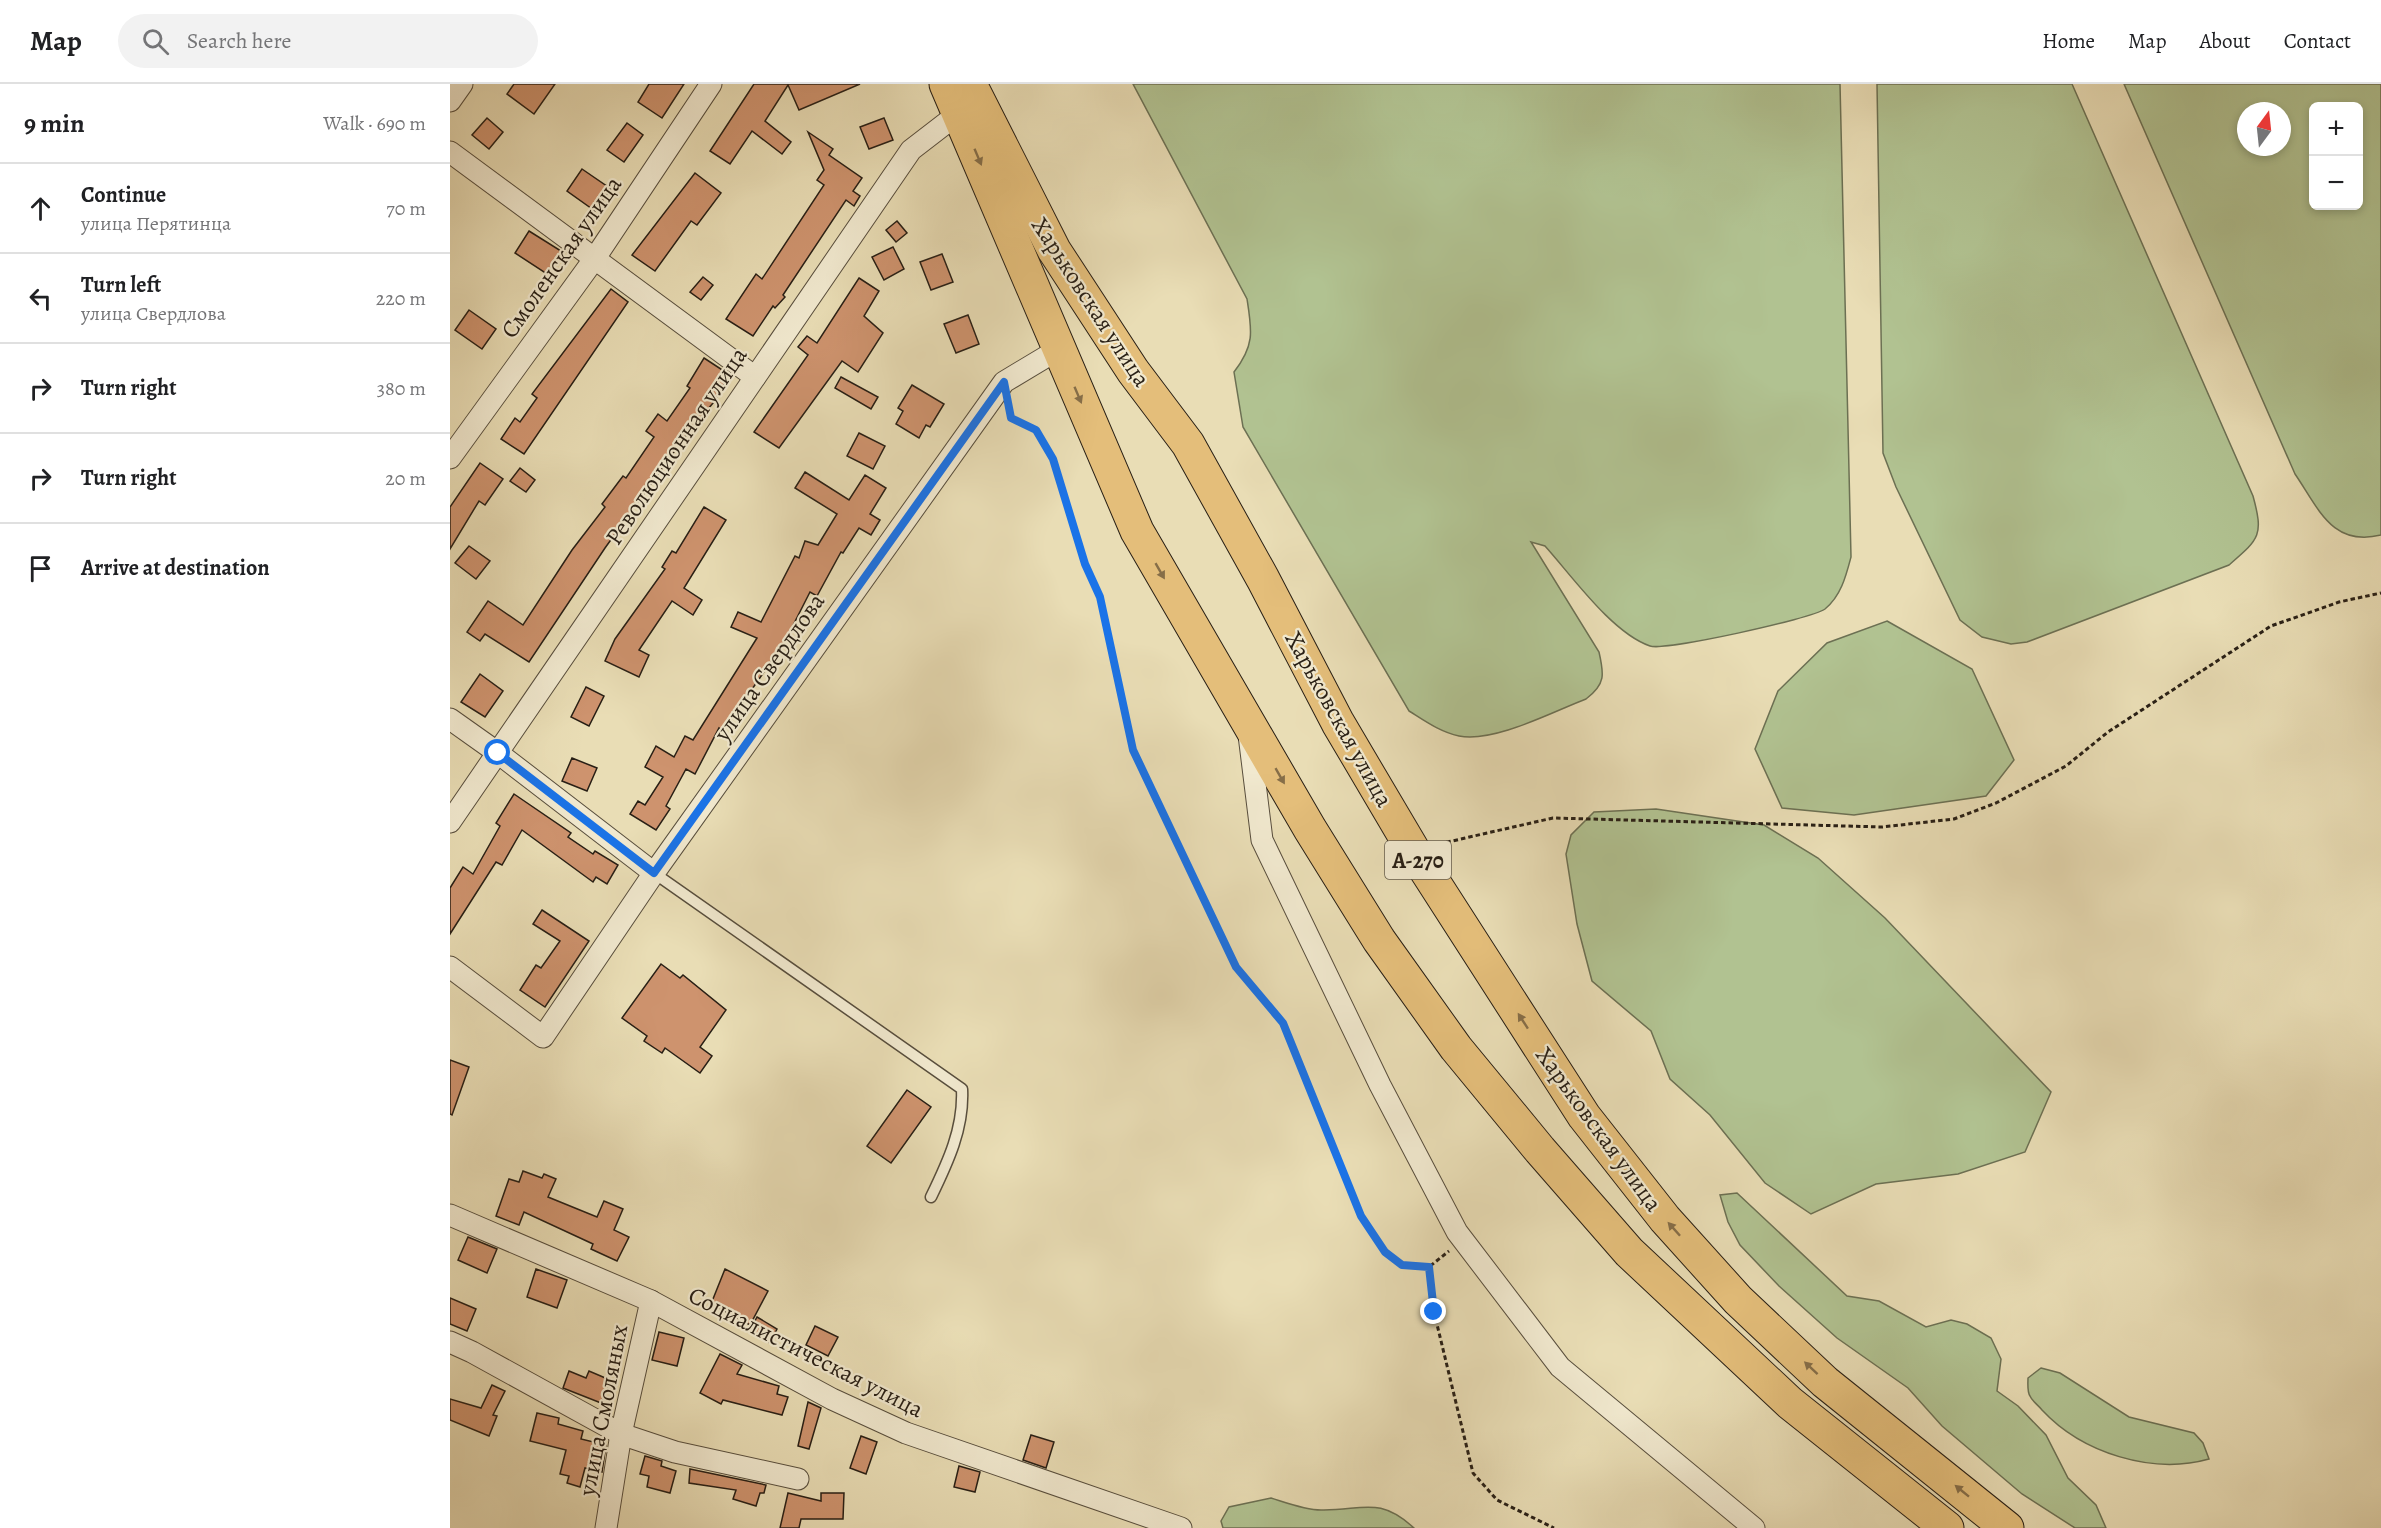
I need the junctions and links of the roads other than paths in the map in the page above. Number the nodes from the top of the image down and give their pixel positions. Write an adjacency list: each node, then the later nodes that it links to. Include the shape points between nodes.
1 (462, 84): 5 (street)
2 (711, 84): 7 (street, Смоленская улица)
3 (946, 84): 4 (highway, Харьковская улица / А-270)
4 (964, 99): 8 (highway, Харьковская улица / А-270, one-way to 8); 9 (street, Революционная улица, via 911,150); 27 (highway, Харьковская улица / А-270, one-way to 4, via 1825,1382 1738,1300 1665,1219 1584,1116 1413,850 1338,723 1188,444 1133,371 1054,250)
5 (450, 101)
6 (450, 152): 7 (street)
7 (595, 258): 9 (street); 10 (street, Смоленская улица)
8 (1059, 349): 12 (highway, Харьковская улица / А-270, one-way to 12, via 1137,531); 15 (street, улица Свердлова, via 1004,382)
9 (755, 377): 13 (street, Революционная улица)
10 (450, 458)
11 (450, 719): 13 (street)
12 (1247, 719): 25 (street, via 1262,840 1380,1085 1463,1239 1560,1366); 26 (highway, Харьковская улица / А-270, one-way to 26, via 1379,940 1456,1048 1540,1150 1629,1252 1716,1335 1790,1403)
13 (498, 753): 14 (street, Революционная улица); 15 (street)
14 (450, 822)
15 (654, 873): 16 (street, улица Свердлова, via 543,1036); 17 (lane, via 962,1089 963,1112 950,1159)
16 (450, 967)
17 (931, 1197)
18 (450, 1215): 19 (street, Социалистическая улица)
19 (651, 1301): 21 (street, улица Смоляных); 24 (street, Социалистическая улица, via 832,1399 906,1433)
20 (450, 1342): 21 (street)
21 (621, 1434): 22 (street, via 675,1452); 23 (street, улица Смоляных)
22 (798, 1479)
23 (606, 1528)
24 (1181, 1528)
25 (1754, 1528)
26 (1947, 1528)
27 (2007, 1528)

